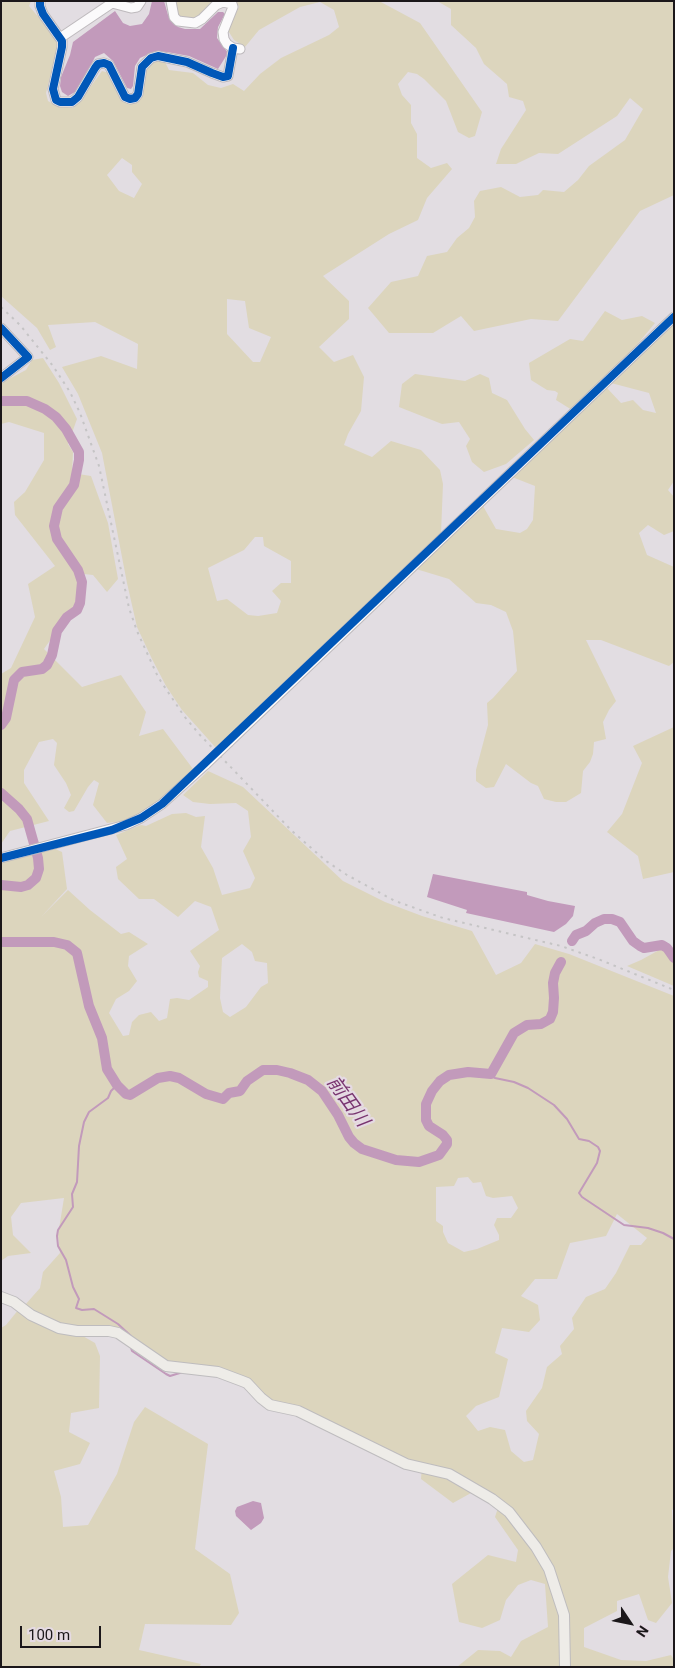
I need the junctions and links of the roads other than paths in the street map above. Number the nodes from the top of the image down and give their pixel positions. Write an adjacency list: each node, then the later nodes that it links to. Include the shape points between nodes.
1 (40, 1): 4 (street, via 43,14)
2 (141, 1): 4 (street, via 137,7 131,8 112,3)
3 (171, 1): 4 (street, via 178,21 195,23 216,5 223,2 232,4 222,32 227,44 236,48 228,76 158,56 150,58 142,67 138,94 130,99 120,90 109,65 104,63 98,64 78,97 66,103 56,100 53,90 62,47)
4 (60, 38)
5 (674, 317): 8 (street, bridge, via 169,799 140,818 112,830)
6 (1, 328): 7 (street, via 28,357)
7 (1, 378)
8 (1, 858)
9 (1, 1297): 10 (main road, via 59,1328 118,1333 166,1366 218,1372 247,1383 270,1405 298,1411 406,1464 449,1474 492,1499 509,1512 549,1569 564,1615)
10 (565, 1667)

